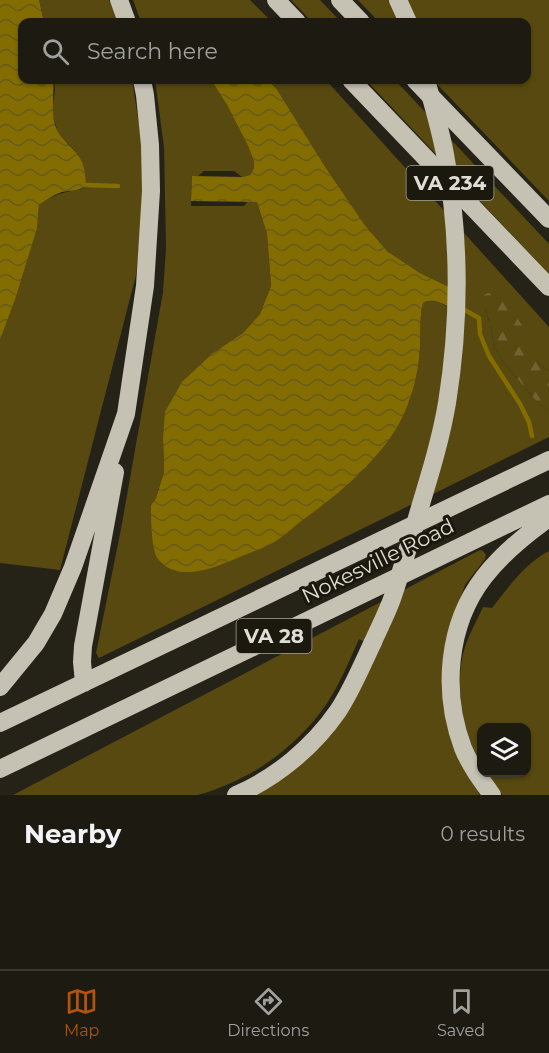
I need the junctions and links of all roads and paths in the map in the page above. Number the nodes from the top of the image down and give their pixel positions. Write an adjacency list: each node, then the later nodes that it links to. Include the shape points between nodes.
1 (119, 0): 5 (highway)
2 (276, 0): 6 (highway)
3 (340, 0): 7 (highway)
4 (398, 0): 8 (highway)
5 (126, 18)
6 (293, 18)
7 (357, 18)
8 (406, 18)
9 (142, 84): 15 (highway, via 152,190 145,286)
10 (355, 84): 14 (highway, VA 234)
11 (419, 84): 13 (highway, VA 234)
12 (427, 84): 23 (highway, bridge, via 445,155 455,238 452,364 437,450 392,598 346,696 317,737 297,756)
13 (549, 219)
14 (549, 287)
15 (126, 414): 19 (highway, via 83,646); 20 (highway, via 53,614 36,643)
16 (549, 460): 19 (highway, Nokesville Road / VA 28)
17 (549, 504): 22 (highway, Nokesville Road / VA 28)
18 (549, 518): 24 (highway, via 497,561 483,578 457,630 450,680 456,725 464,749)
19 (84, 683): 21 (highway, Nokesville Road / VA 28)
20 (0, 687)
21 (0, 723)
22 (0, 769)
23 (236, 795)
24 (492, 795)

